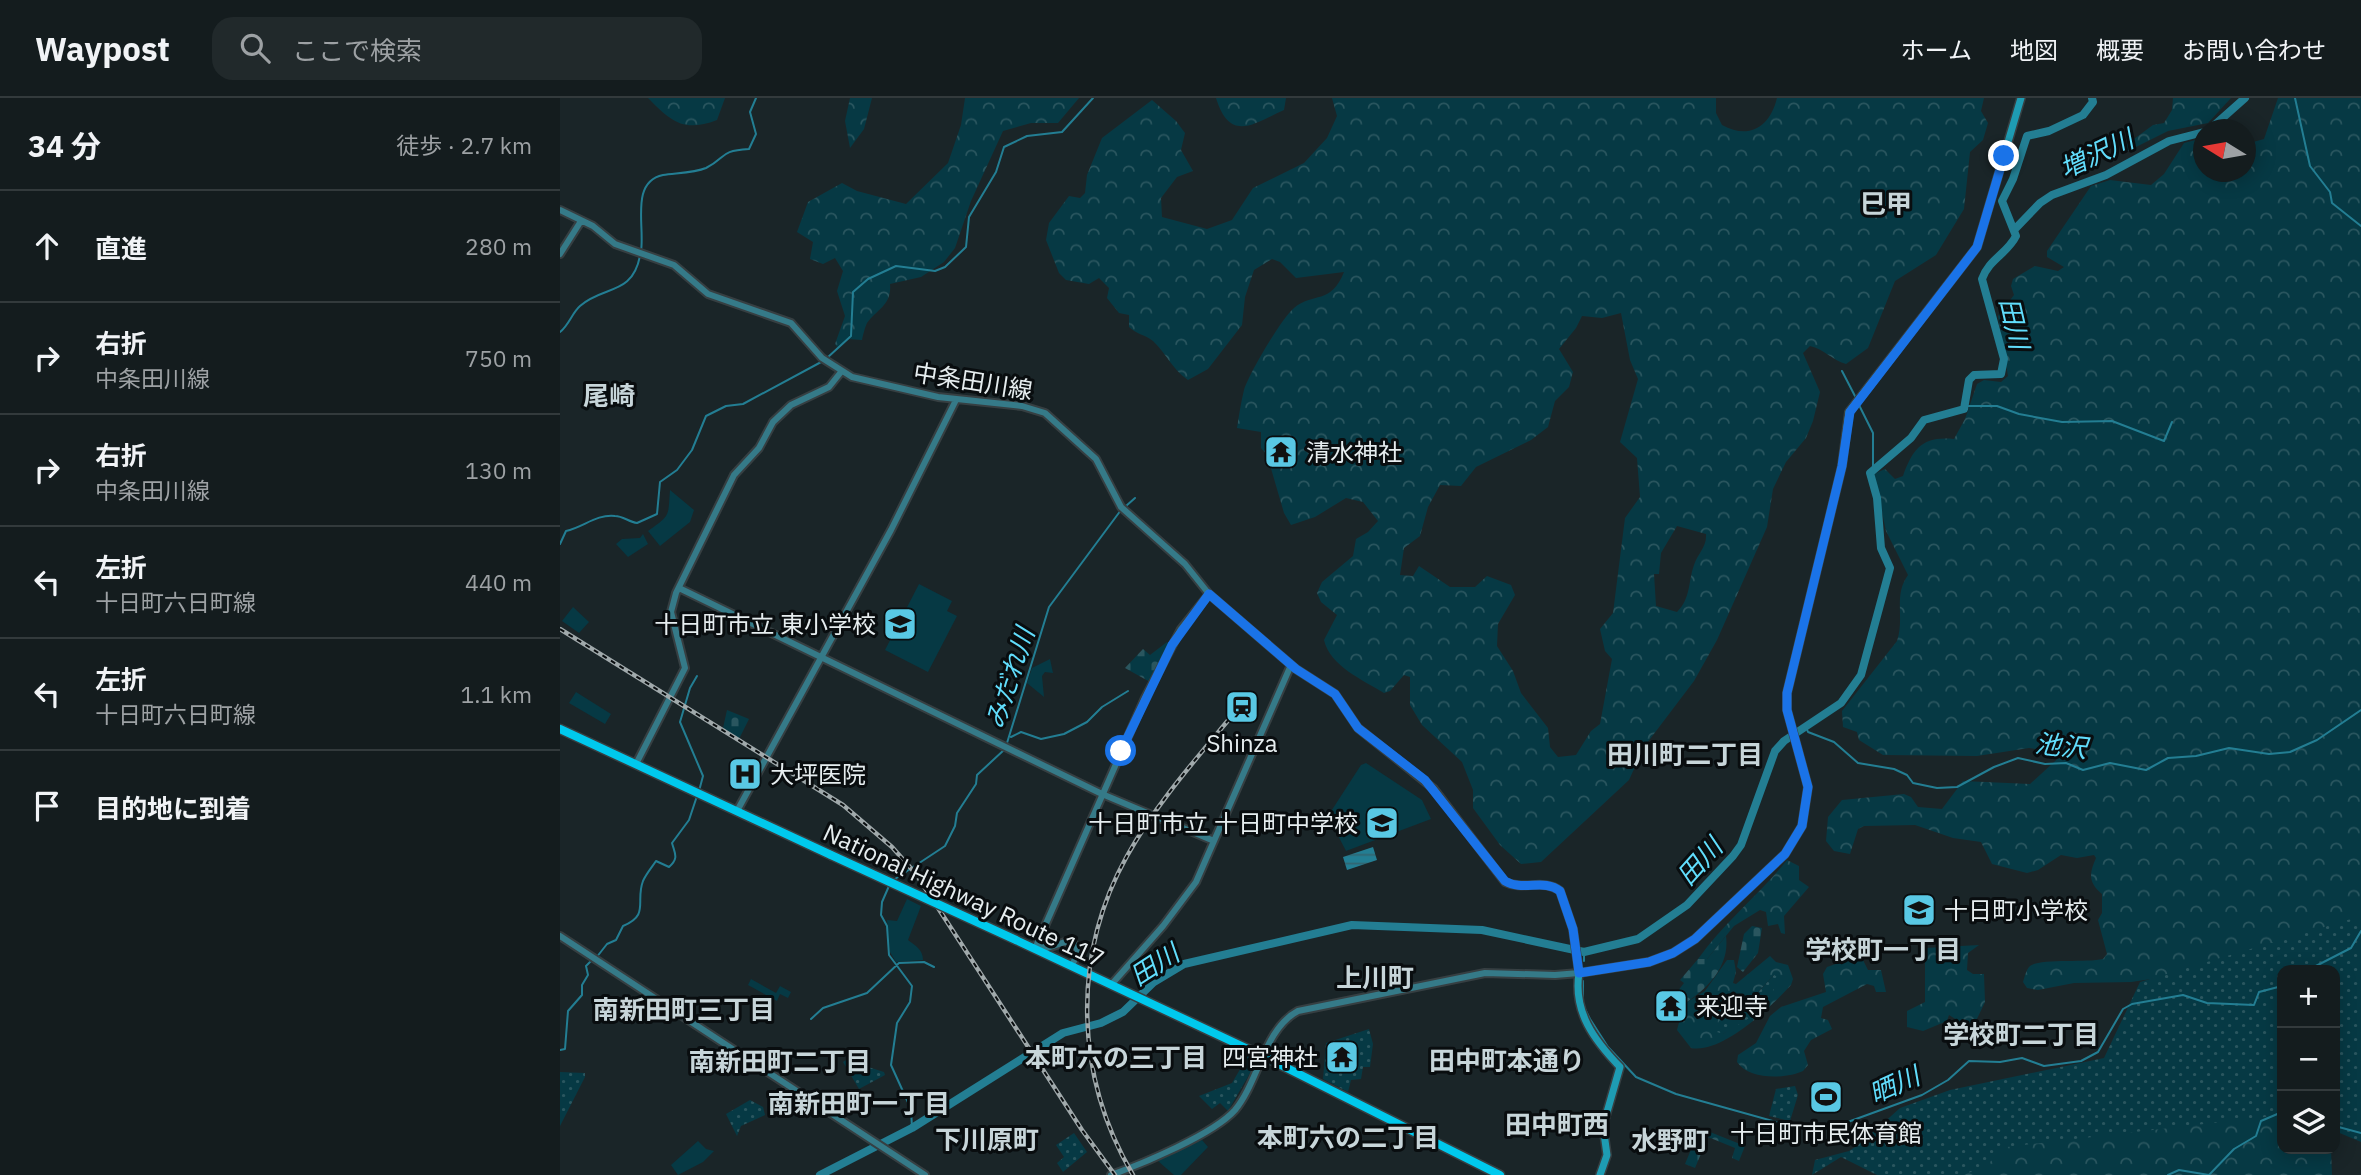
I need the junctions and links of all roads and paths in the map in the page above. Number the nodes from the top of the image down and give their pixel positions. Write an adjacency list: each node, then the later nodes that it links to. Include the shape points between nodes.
1 (2021, 98): 18 (main road, via 1977,247 1850,412 1842,466 1787,693 1787,710 1808,787 1798,833 1785,854 1684,946 1649,962)
2 (560, 210): 3 (street, 中条田川線)
3 (582, 221): 4 (street); 5 (street, 中条田川線, via 615,244 674,265 703,292 791,323)
4 (560, 254)
5 (841, 372): 6 (street, 中条田川線); 7 (street, via 829,387 791,405 773,422 759,448 734,475)
6 (956, 400): 8 (street, 中条田川線, via 1022,406 1045,413 1096,459 1121,507 1187,566); 9 (street)
7 (679, 587): 9 (street); 12 (street, via 671,612 685,668)
8 (1209, 594): 10 (street, 中条田川線); 13 (street, via 1167,654)
9 (822, 658): 13 (street); 14 (street)
10 (1292, 665): 15 (street); 18 (street, 中条田川線, via 1335,694 1358,728 1434,789 1505,881 1519,886 1546,884 1560,891 1576,943)
11 (560, 729): 12 (highway, National Highway Route 117)
12 (636, 764): 14 (highway, National Highway Route 117)
13 (1102, 794): 15 (street); 17 (street, via 1037,944 1047,948 1074,944 1078,951)
14 (737, 811): 17 (highway, National Highway Route 117, bridge)
15 (1214, 841): 19 (street, via 1184,901)
16 (560, 936): 21 (street)
17 (1072, 966): 19 (highway, National Highway Route 117)
18 (1579, 973): 20 (street, via 1485,973 1298,1011 1279,1027); 24 (main road, via 1579,1002 1587,1026 1620,1067 1603,1126 1607,1155)
19 (1111, 985): 20 (highway, National Highway Route 117)
20 (1265, 1057): 22 (street, via 1224,1120); 23 (highway, National Highway Route 117)
21 (925, 1175)
22 (1111, 1175)
23 (1500, 1175)
24 (1600, 1175)

